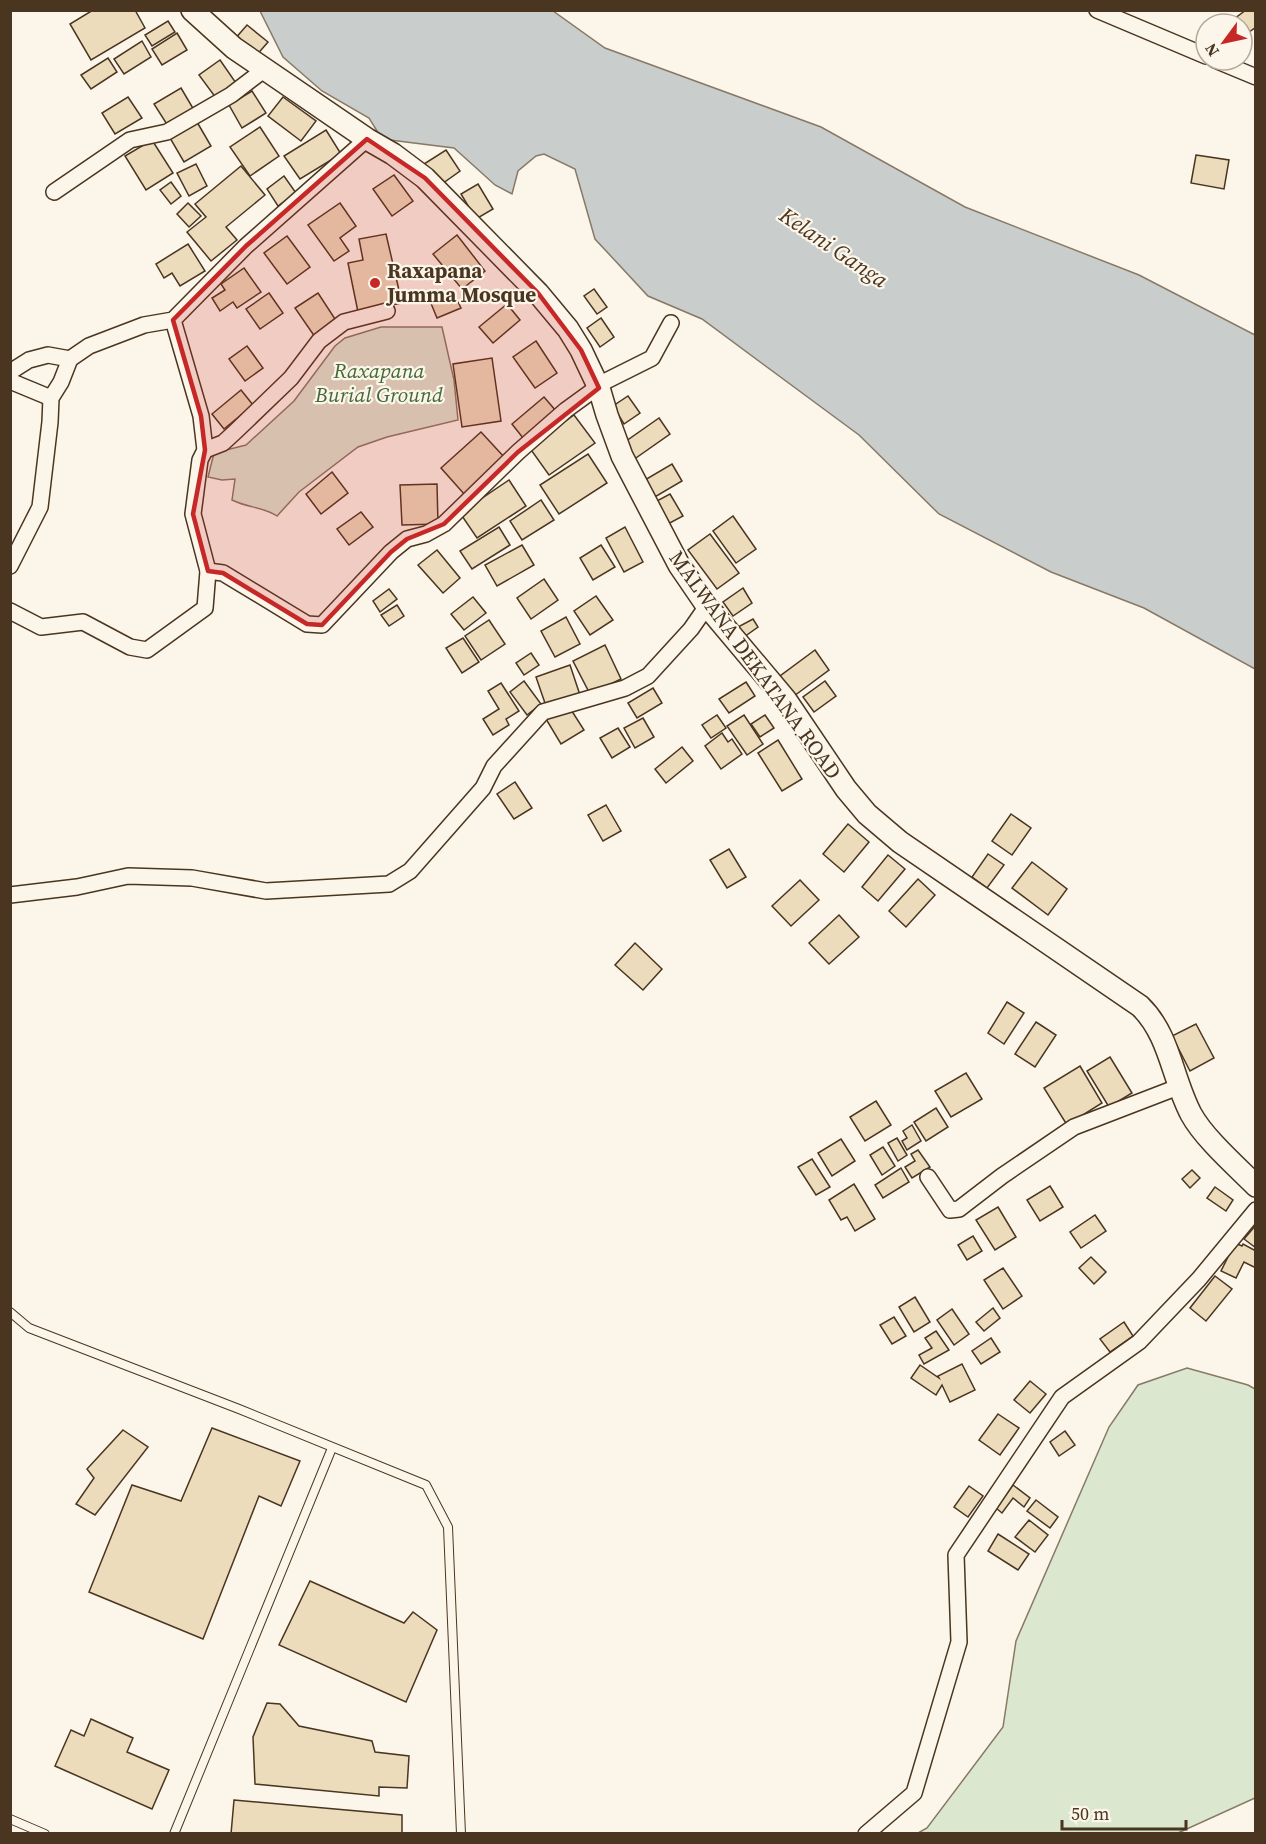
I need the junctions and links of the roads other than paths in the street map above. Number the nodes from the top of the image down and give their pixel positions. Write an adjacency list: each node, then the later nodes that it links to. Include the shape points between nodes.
1 (192, 10): 4 (main road, MALWANA DEKATANA ROAD, via 234,48)
2 (1097, 10): 3 (street)
3 (1194, 51)
4 (265, 69): 5 (main road, MALWANA DEKATANA ROAD); 6 (street, via 231,95 166,132 130,140)
5 (367, 139): 8 (street, via 246,246); 13 (main road, MALWANA DEKATANA ROAD, via 425,178 538,293 568,329)
6 (54, 192)
7 (387, 310): 15 (street, via 344,322 319,341 291,378 236,431 223,443)
8 (173, 320): 10 (street, via 133,329 89,346); 15 (street, via 201,416)
9 (670, 323): 13 (street, via 652,358)
10 (69, 359): 11 (street, via 48,355 29,360); 14 (street)
11 (10, 372)
12 (10, 381): 14 (street)
13 (598, 388): 17 (street, via 518,452 444,524 407,539 391,552 322,625 307,624 223,573); 18 (main road, MALWANA DEKATANA ROAD, via 622,456 659,530)
14 (51, 398): 16 (street, via 40,507)
15 (205, 450): 17 (street, via 200,460 193,514)
16 (10, 566)
17 (207, 571): 19 (street, via 205,608 147,650 130,647 83,622 41,627)
18 (707, 606): 20 (street, via 648,676 626,688 543,712 410,871 389,884 266,891 192,878 128,876); 21 (main road, MALWANA DEKATANA ROAD, via 786,700 867,814 900,842 1140,1006 1156,1024)
19 (10, 611)
20 (10, 895)
21 (1178, 1087): 22 (street, via 1074,1127 959,1209 950,1210); 23 (main road, MALWANA DEKATANA ROAD, via 1192,1116)
22 (928, 1177)
23 (1256, 1186)
24 (1256, 1210): 31 (street, via 1199,1279 1139,1342 1062,1396 956,1556 960,1642 914,1793)
25 (10, 1312): 26 (lane, via 28,1328 239,1408)
26 (332, 1448): 29 (lane); 30 (lane, via 426,1485 448,1527)
27 (10, 1819): 28 (lane)
28 (45, 1833)
29 (174, 1833)
30 (461, 1833)
31 (866, 1833)

